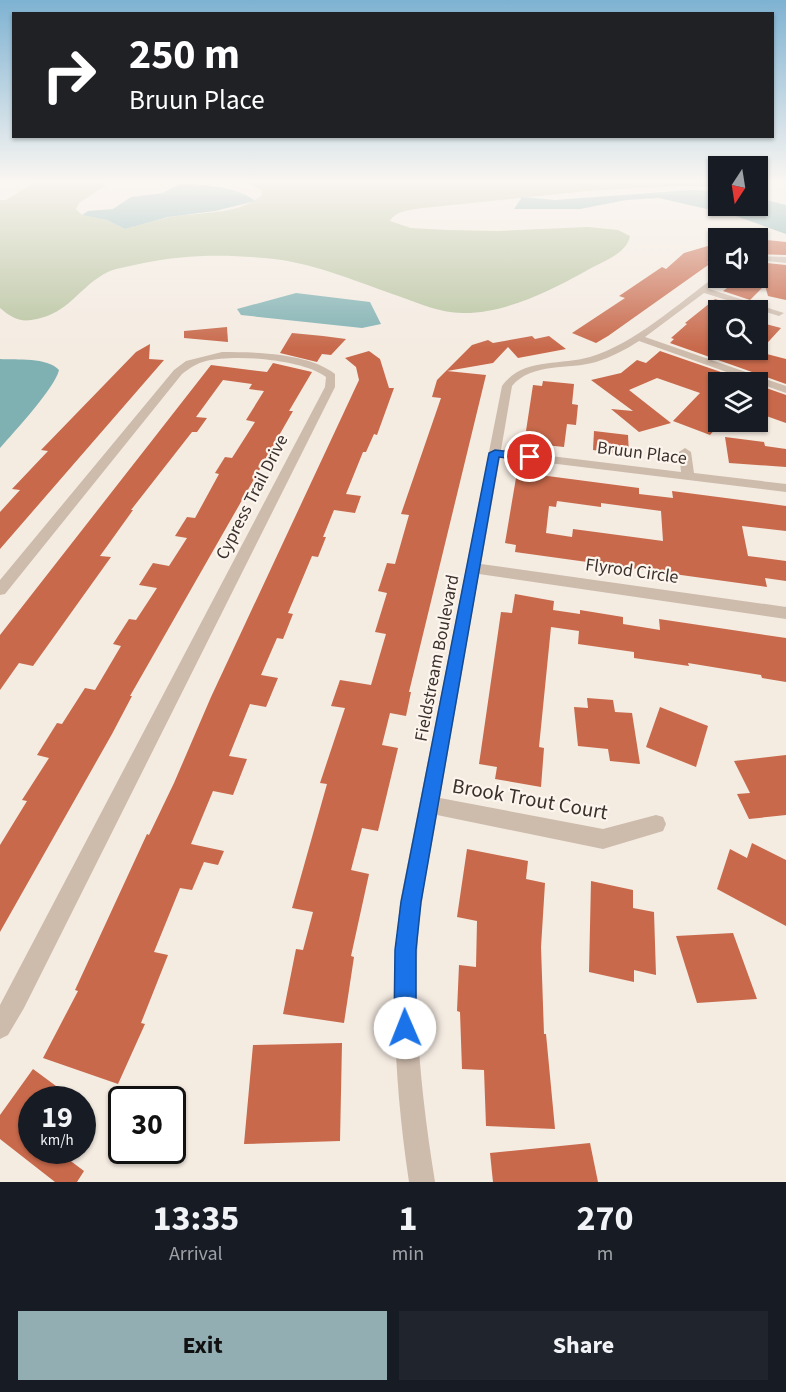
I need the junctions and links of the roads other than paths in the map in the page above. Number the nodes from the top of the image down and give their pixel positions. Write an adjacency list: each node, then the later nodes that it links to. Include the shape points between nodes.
1 (768, 259): 2 (street)
2 (786, 260)
3 (708, 286): 4 (street, Fieldstream Boulevard)
4 (702, 290): 5 (street); 6 (street, Fieldstream Boulevard)
5 (779, 313)
6 (636, 337): 7 (street); 9 (street, Fieldstream Boulevard, via 603,357 514,376 507,386)
7 (786, 390)
8 (685, 452): 10 (street)
9 (495, 453): 10 (street, Bruun Place); 12 (street, Fieldstream Boulevard)
10 (688, 476): 11 (street, Bruun Place)
11 (786, 488)
12 (473, 568): 14 (street, Flyrod Circle); 15 (street, Fieldstream Boulevard)
13 (0, 590): 17 (street, Cypress Trail Drive, via 188,363 230,355 309,364 331,376 330,387)
14 (786, 613)
15 (429, 805): 16 (street, Brook Trout Court, via 603,839); 18 (street, Fieldstream Boulevard, via 411,902 405,965 407,1074)
16 (656, 825)
17 (0, 1027)
18 (422, 1182)

